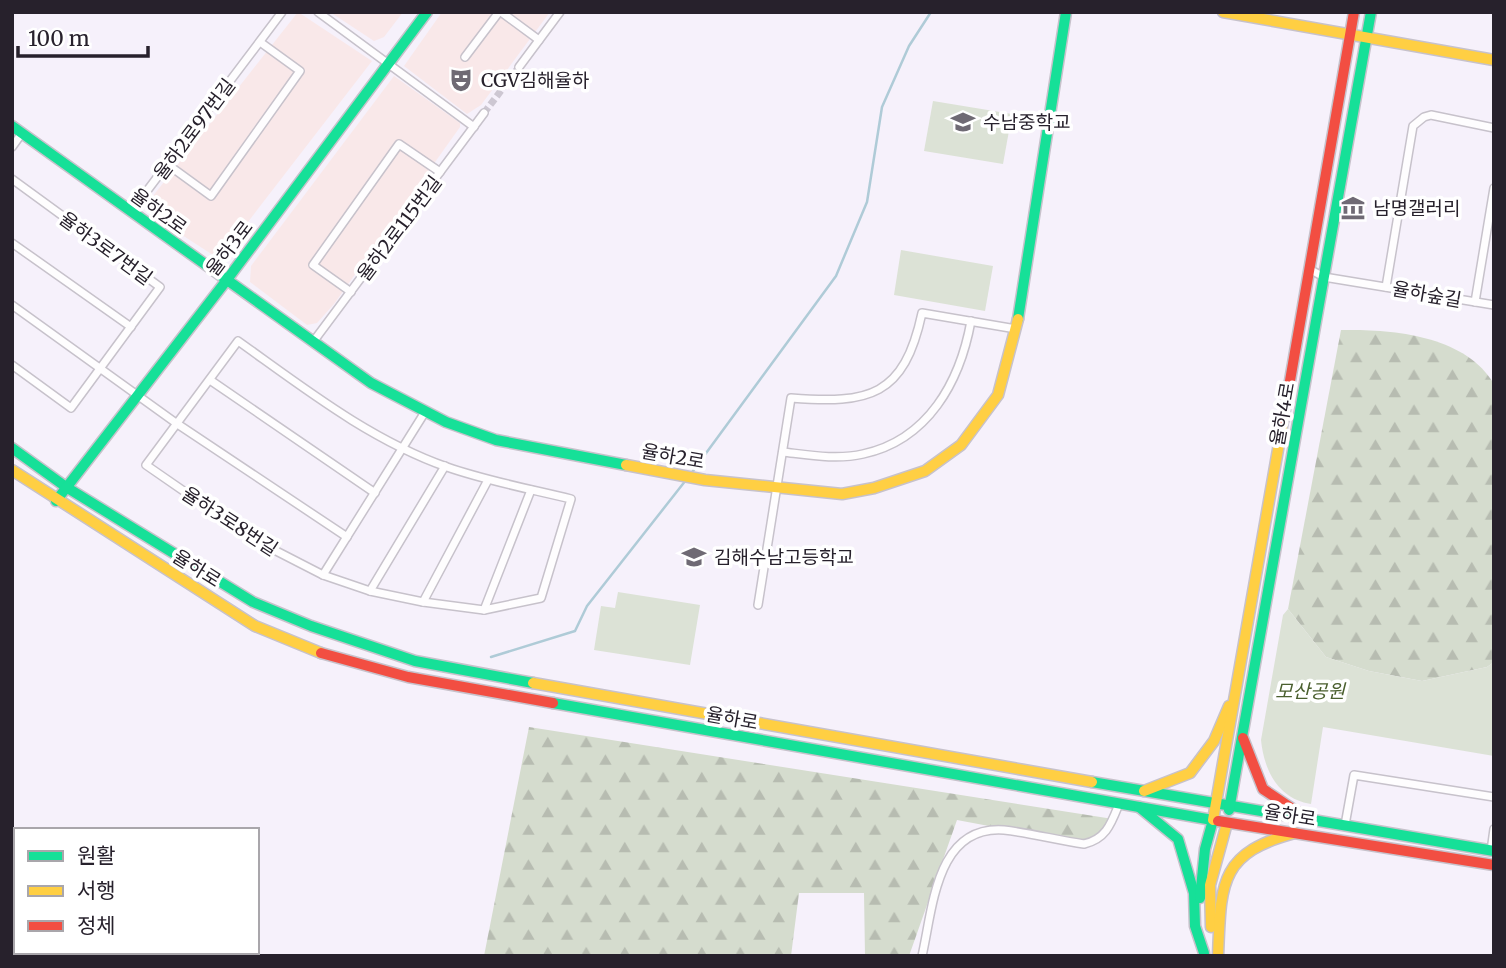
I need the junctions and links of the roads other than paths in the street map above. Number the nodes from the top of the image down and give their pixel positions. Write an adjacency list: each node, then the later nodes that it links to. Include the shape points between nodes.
1 (282, 12): 13 (street, 율하2로97번길)
2 (318, 12): 16 (street)
3 (426, 12): 16 (main road, 율하3로)
4 (500, 12): 12 (street); 14 (street)
5 (559, 12): 12 (street)
6 (1066, 12): 40 (main road, 율하2로)
7 (1223, 12): 10 (main road)
8 (1354, 12): 10 (main road, 율하4로)
9 (1371, 12): 11 (main road, 율하4로)
10 (1350, 35): 11 (main road); 30 (main road, 율하4로)
11 (1366, 38): 15 (main road); 31 (main road, 율하4로)
12 (539, 40): 17 (street)
13 (260, 42): 24 (street, 율하2로97번길); 24 (street, via 300,71 211,196)
14 (465, 57)
15 (1494, 60)
16 (388, 64): 20 (street); 32 (main road, 율하3로)
17 (519, 66)
18 (484, 113): 20 (street, 율하2로115번길)
19 (12, 126): 22 (main road, 율하2로)
20 (474, 127): 25 (street, 율하2로115번길)
21 (1494, 128): 33 (street, via 1431,115 1413,126)
22 (22, 134): 23 (street); 28 (main road, 율하2로)
23 (12, 147)
24 (167, 164): 28 (street, 율하2로97번길)
25 (440, 173): 34 (street, 율하2로115번길); 34 (street, via 399,144 313,265)
26 (12, 179): 39 (street, 율하3로7번길, via 160,287)
27 (1494, 188): 35 (street, 율하숲길)
28 (131, 212): 32 (main road, 율하2로)
29 (12, 243): 39 (street)
30 (1309, 269): 31 (street, 율하숲길); 65 (main road, 율하4로)
31 (1324, 276): 33 (street, 율하숲길); 66 (main road, 율하4로)
32 (226, 281): 41 (main road, 율하2로); 45 (main road, 율하3로)
33 (1386, 287): 35 (street, 율하숲길)
34 (351, 292): 41 (street, 율하2로115번길)
35 (1475, 302): 37 (street)
36 (12, 305): 43 (street)
37 (1494, 305)
38 (971, 321): 40 (street); 50 (street, via 955,381 912,432 863,454 833,457); 50 (street, via 922,313 903,367 868,396 834,402 791,398)
39 (131, 327): 43 (street, 율하3로7번길)
40 (1016, 328): 54 (main road, 율하2로, via 1010,365 998,396 961,445 938,463 874,488 842,494)
41 (313, 342): 46 (main road, 율하2로, via 371,383)
42 (12, 365): 43 (street, 율하3로7번길, via 71,408)
43 (100, 369): 45 (street)
44 (210, 380): 47 (street, 율하3로8번길); 49 (street, 율하3로8번길, via 238,341 333,408); 57 (street)
45 (137, 396): 47 (street); 55 (main road, 율하3로)
46 (425, 412): 49 (street); 54 (main road, 율하2로, via 496,440 705,480)
47 (176, 424): 59 (street); 60 (street, 율하3로8번길, via 146,465 253,539)
48 (12, 448): 55 (main road, 율하로)
49 (403, 449): 51 (street); 57 (street)
50 (783, 452): 54 (street)
51 (445, 467): 53 (street); 61 (street)
52 (12, 470): 58 (main road, 율하로)
53 (488, 480): 56 (street); 62 (street)
54 (777, 487): 63 (street)
55 (66, 488): 58 (main road, 율하3로); 67 (main road, 율하로, via 254,602 415,661)
56 (531, 489): 64 (street); 64 (street, via 571,499 541,598)
57 (375, 493): 59 (street)
58 (56, 501): 70 (main road, 율하로, via 256,626 321,653 408,677)
59 (347, 537): 60 (street)
60 (323, 575): 61 (street)
61 (370, 591): 62 (street)
62 (423, 602): 64 (street)
63 (758, 605)
64 (484, 610)
65 (1236, 691): 67 (main road, via 1202,761 1190,774); 69 (main road, 율하4로)
66 (1242, 737): 71 (main road, 율하4로); 73 (main road, via 1263,789)
67 (1144, 790): 69 (main road, 율하로)
68 (1494, 797): 76 (street, via 1354,775)
69 (1216, 803): 71 (main road, 율하로); 74 (main road, 율하4로)
70 (1119, 804): 72 (main road, 율하로); 82 (street, via 1107,832 1096,842 1084,844 1004,830 970,836 942,868)
71 (1230, 805): 73 (main road, 율하로); 75 (main road, 율하4로)
72 (1139, 807): 74 (main road, 율하로); 81 (main road, via 1178,839)
73 (1308, 819): 76 (main road, 율하로)
74 (1213, 820): 75 (main road, 율하로); 81 (main road, 율하4로, via 1200,893)
75 (1227, 823): 78 (main road, 율하로); 83 (main road, 율하4로, via 1210,885)
76 (1345, 825): 79 (main road, 율하로)
77 (1494, 829): 79 (street, 율하로)
78 (1294, 833): 80 (main road, 율하로); 83 (main road, via 1267,839 1235,860 1222,897)
79 (1492, 851)
80 (1494, 865)
81 (1205, 955)
82 (922, 956)
83 (1217, 956)

